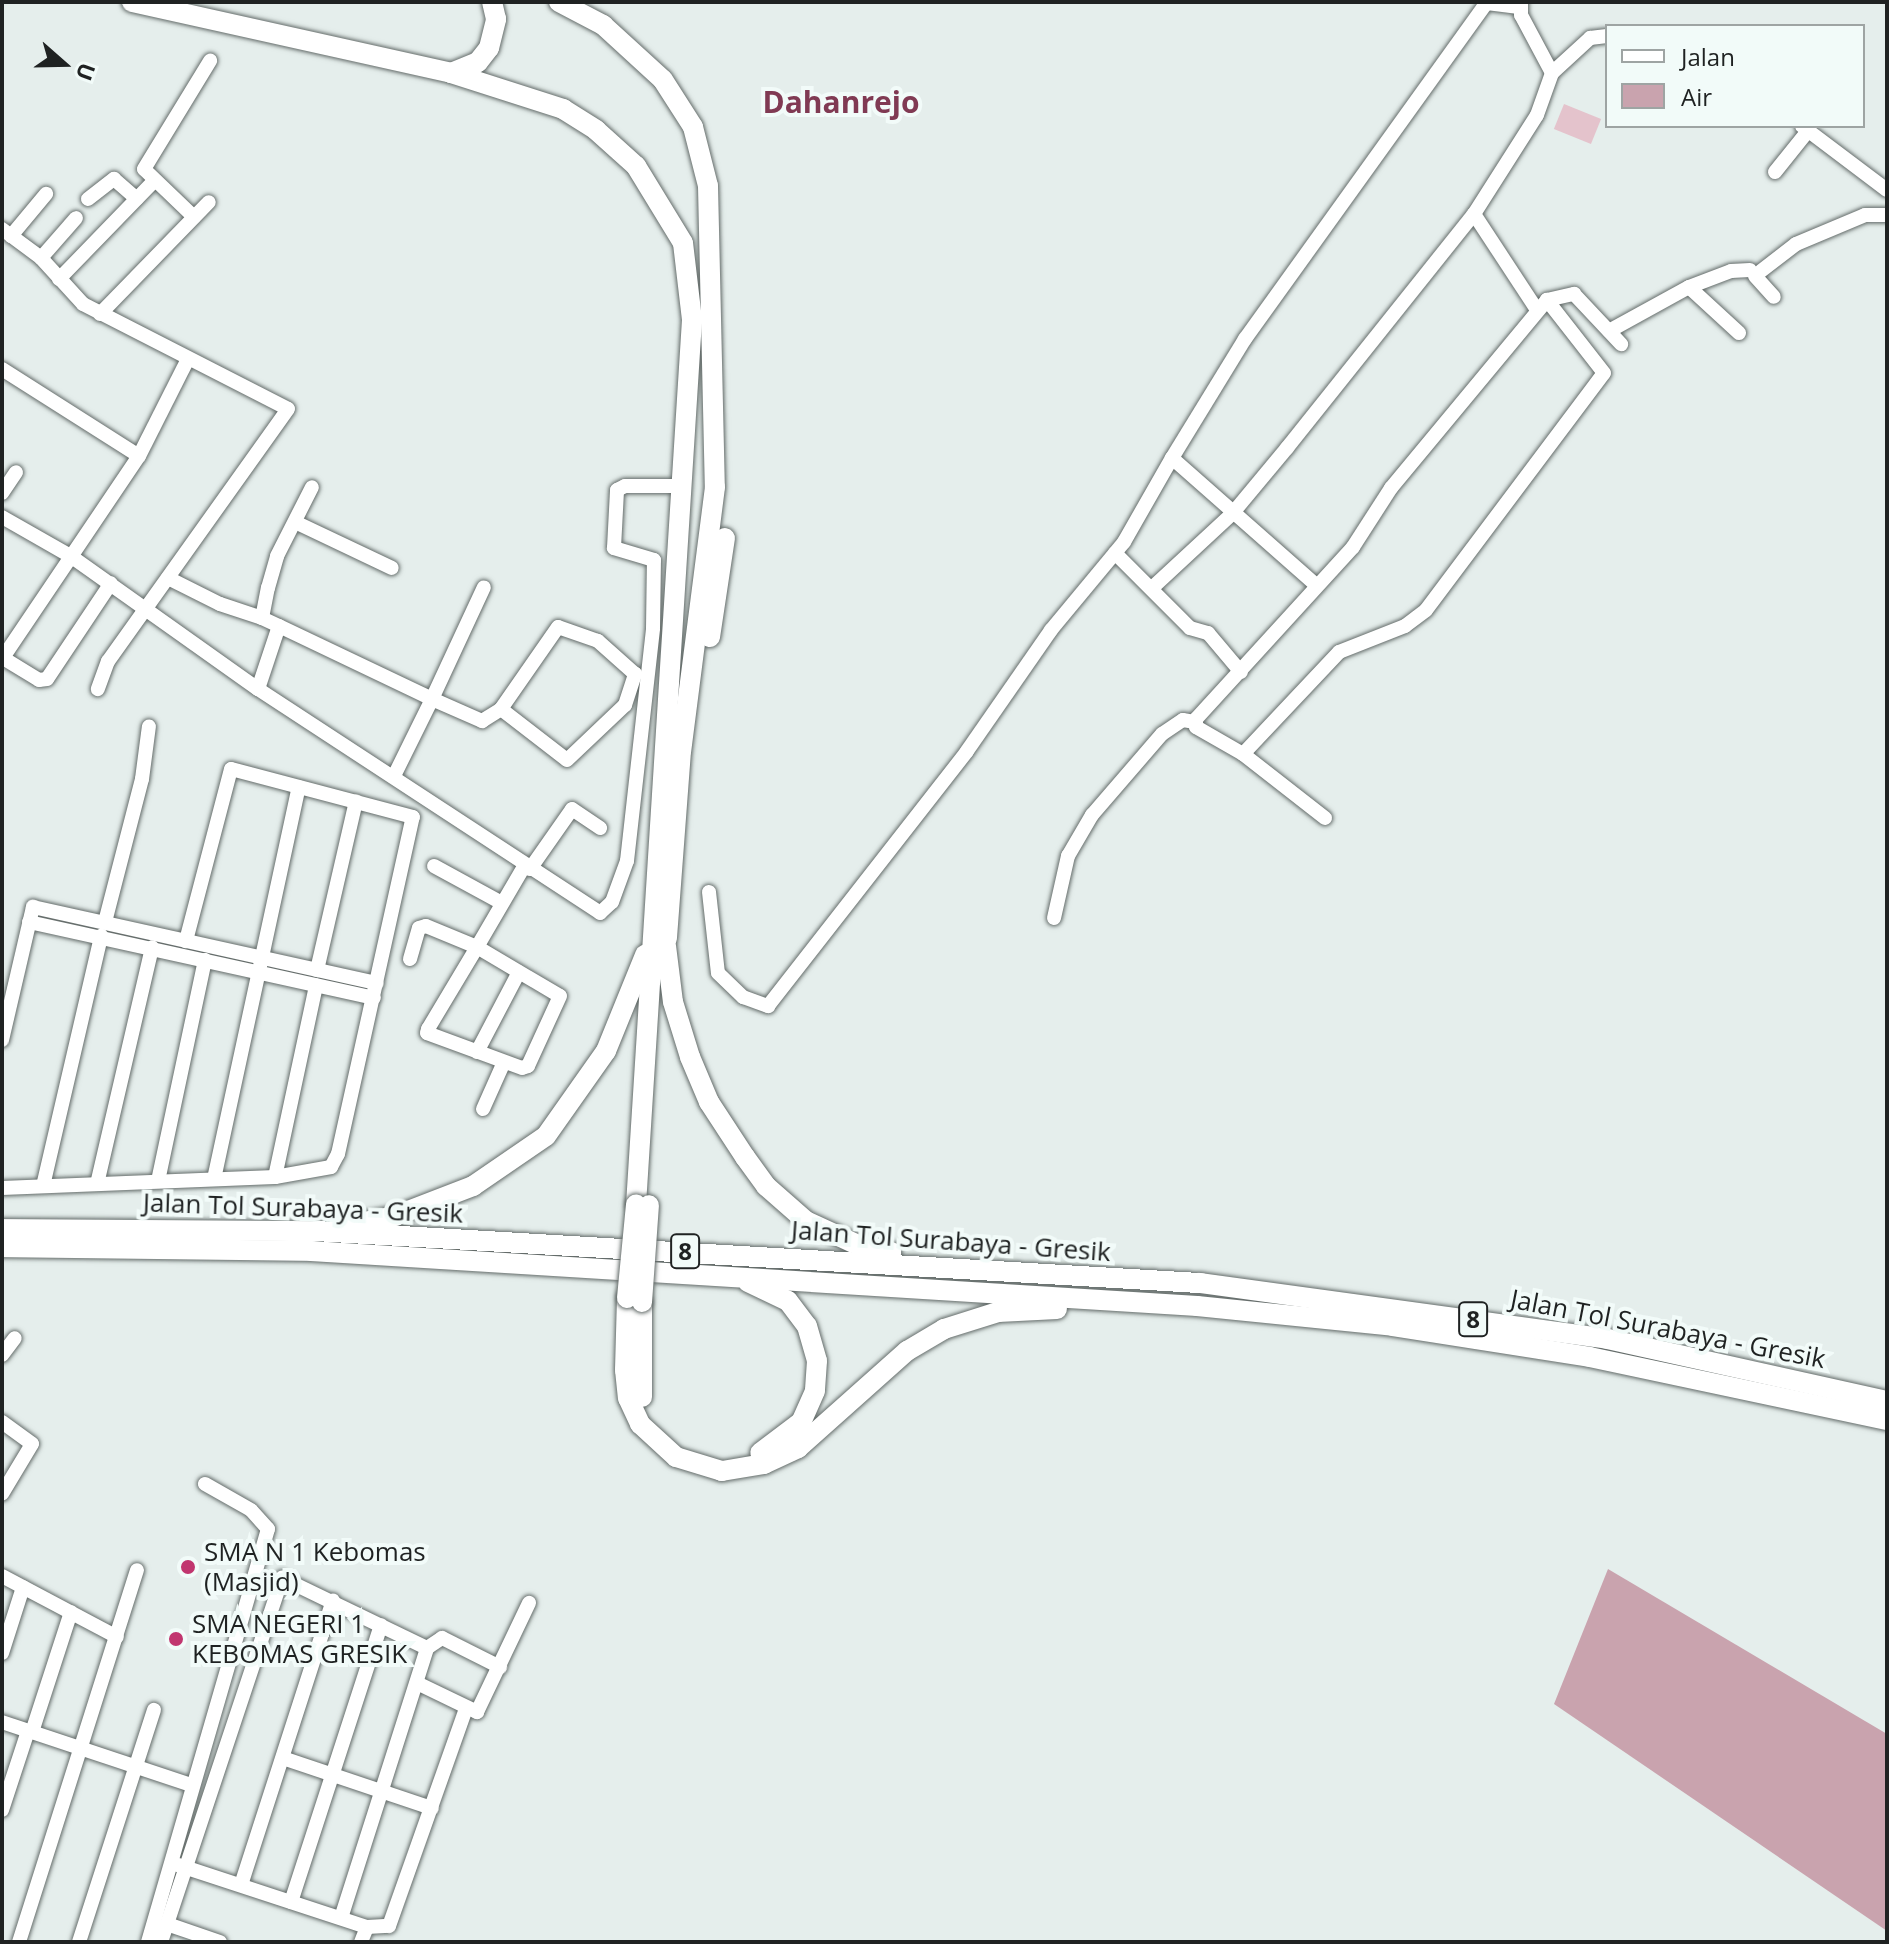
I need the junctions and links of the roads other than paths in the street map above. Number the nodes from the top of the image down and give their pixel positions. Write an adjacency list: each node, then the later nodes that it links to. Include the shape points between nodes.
1 (132, 2): 10 (highway)
2 (492, 2): 10 (highway, via 496,19 489,48 478,62)
3 (538, 2): 7 (highway)
4 (559, 2): 7 (highway)
5 (1485, 2): 6 (street); 38 (street, via 1245,339)
6 (1520, 5): 11 (street)
7 (581, 12): 80 (highway, via 634,48 680,102 693,127 708,186 711,295 728,491 721,583 681,751)
8 (1605, 36): 11 (street, via 1590,38)
9 (210, 61): 14 (street, via 145,167)
10 (451, 73): 40 (highway, via 554,106 596,130 636,166 675,224 688,269 691,305)
11 (1552, 73): 20 (street, via 1537,115)
12 (1805, 128): 13 (street); 15 (street)
13 (1775, 172)
14 (154, 181): 18 (street); 22 (street)
15 (1887, 190)
16 (46, 194): 24 (street)
17 (88, 199): 18 (street, via 114,179)
18 (137, 199): 27 (street)
19 (209, 202): 22 (street)
20 (1474, 214): 30 (street); 43 (street)
21 (1887, 215): 26 (street, via 1865,215 1796,244)
22 (194, 217): 31 (street)
23 (76, 218): 25 (street)
24 (7, 232): 25 (street)
25 (41, 258): 27 (street)
26 (1755, 272): 28 (street, via 1735,270); 29 (street)
27 (59, 279): 31 (street)
28 (1689, 287): 32 (street); 33 (street)
29 (1774, 297)
30 (1542, 305): 32 (street, via 1574,294); 51 (street, via 1391,488 1353,547); 65 (street, via 1604,373 1426,610 1405,626 1339,652)
31 (100, 314): 35 (street)
32 (1609, 331): 34 (street)
33 (1739, 333)
34 (1621, 344)
35 (188, 359): 37 (street); 49 (street, via 284,405 288,412)
36 (2, 369): 37 (street)
37 (139, 456): 47 (street)
38 (1172, 458): 43 (street); 46 (street, via 1150,504)
39 (16, 472): 42 (street)
40 (683, 486): 72 (street, via 617,490 614,548 650,556 655,566 652,643 620,886 600,913); 77 (highway)
41 (312, 487): 45 (street)
42 (2, 493)
43 (1232, 514): 51 (street); 53 (street)
44 (2, 517): 47 (street)
45 (295, 522): 48 (street); 55 (street, via 277,556)
46 (1115, 553): 53 (street); 73 (street, via 768,1006 743,997 718,973)
47 (72, 557): 50 (street); 57 (street)
48 (392, 568)
49 (168, 578): 54 (street); 55 (street)
50 (111, 583): 54 (street); 57 (street, via 47,679 39,680)
51 (1316, 585): 58 (street)
52 (484, 587): 61 (street)
53 (1152, 588): 58 (street, via 1190,628 1208,633)
54 (147, 608): 59 (street, via 108,661); 60 (street)
55 (262, 618): 56 (street)
56 (279, 626): 60 (street); 61 (street)
57 (2, 658)
58 (1241, 672): 63 (street)
59 (98, 689)
60 (258, 689): 66 (street)
61 (432, 699): 62 (street, via 482,721); 66 (street)
62 (501, 709): 62 (street, via 558,627 598,641 635,674 625,705 567,760)
63 (1194, 722): 65 (street); 75 (street, via 1183,720 1162,734 1092,815 1068,856)
64 (149, 726): 78 (street, via 142,779)
65 (1243, 754): 69 (street)
66 (394, 776): 72 (street)
67 (299, 787): 68 (street); 79 (street, via 227,771); 85 (street)
68 (356, 801): 87 (street); 88 (street, via 409,813 415,824)
69 (1325, 818)
70 (600, 828): 72 (street, via 572,809)
71 (434, 866): 74 (street)
72 (527, 867): 74 (street)
73 (709, 892)
74 (502, 903): 82 (street)
75 (1054, 918)
76 (29, 922): 78 (street); 78 (street, via 33,907); 90 (street)
77 (654, 927): 100 (highway); 102 (highway, via 606,1051 546,1136 511,1163 443,1200 395,1216)
78 (103, 929): 79 (street); 81 (street); 98 (street)
79 (186, 941): 85 (street)
80 (666, 946): 100 (highway); 104 (highway, via 673,1002 709,1102 782,1202 839,1238 873,1250)
81 (152, 947): 84 (street); 97 (street)
82 (477, 947): 83 (street, via 422,926); 86 (street); 91 (street, via 427,1033)
83 (410, 959)
84 (205, 960): 85 (street); 96 (street)
85 (260, 964): 87 (street); 95 (street)
86 (519, 972): 91 (street); 92 (street, via 561,999 528,1066)
87 (316, 977): 88 (street); 89 (street); 94 (street)
88 (377, 983): 89 (street)
89 (374, 998): 94 (street, via 335,1162)
90 (2, 1040)
91 (477, 1052): 92 (street)
92 (504, 1062): 93 (street)
93 (483, 1109)
94 (275, 1177): 95 (street)
95 (214, 1179): 96 (street)
96 (158, 1181): 97 (street)
97 (97, 1184): 98 (street)
98 (43, 1186): 99 (street)
99 (2, 1188)
100 (642, 1204): 106 (highway, bridge)
101 (2, 1229): 102 (highway, Jalan Tol Surabaya - Gresik / 8)
102 (316, 1231): 104 (highway, Jalan Tol Surabaya - Gresik / 8)
103 (2, 1247): 105 (highway, Jalan Tol Surabaya - Gresik / 8, via 311,1251)
104 (1054, 1273): 110 (highway, Jalan Tol Surabaya - Gresik / 8, via 1249,1288 1607,1339)
105 (726, 1274): 106 (highway, via 788,1301 807,1326 817,1361 815,1391 801,1422 783,1440 752,1456 699,1454 654,1424 638,1380); 107 (highway, Jalan Tol Surabaya - Gresik / 8)
106 (635, 1300): 107 (highway, via 625,1370 628,1398 640,1424 676,1457 722,1471 764,1464 798,1448 907,1351 959,1322 1024,1309)
107 (1197, 1306): 111 (highway, Jalan Tol Surabaya - Gresik / 8, via 1393,1326 1590,1357)
108 (15, 1338): 109 (street)
109 (2, 1355)
110 (1887, 1401)
111 (1887, 1420)
112 (2, 1422): 114 (street, via 32,1444)
113 (205, 1484): 135 (street, via 251,1510 268,1529)
114 (2, 1494)
115 (137, 1570): 122 (street)
116 (2, 1576): 117 (street)
117 (23, 1587): 120 (street); 124 (street)
118 (333, 1601): 121 (street); 132 (street); 139 (street, via 286,1578 279,1582)
119 (529, 1603): 125 (street)
120 (71, 1612): 122 (street); 130 (street)
121 (381, 1625): 123 (street); 134 (street)
122 (117, 1637): 131 (street)
123 (427, 1648): 125 (street, via 442,1638); 126 (street)
124 (2, 1653)
125 (500, 1667): 127 (street, via 479,1711)
126 (417, 1683): 127 (street); 136 (street)
127 (466, 1709): 137 (street)
128 (154, 1710): 133 (street)
129 (2, 1722): 130 (street)
130 (30, 1732): 131 (street); 138 (street)
131 (81, 1749): 133 (street); 145 (street)
132 (283, 1758): 134 (street); 140 (street)
133 (135, 1767): 135 (street); 146 (street)
134 (334, 1775): 136 (street); 141 (street)
135 (191, 1785): 139 (street)
136 (382, 1791): 137 (street); 142 (street)
137 (432, 1808): 144 (street, via 394,1920 378,1929)
138 (2, 1810)
139 (179, 1865): 140 (street); 143 (street); 147 (street)
140 (241, 1885): 141 (street)
141 (291, 1902): 142 (street)
142 (341, 1918): 144 (street)
143 (167, 1924): 148 (street); 149 (street)
144 (367, 1927): 150 (street)
145 (19, 1942)
146 (79, 1942)
147 (148, 1942)
148 (161, 1942)
149 (220, 1942)
150 (361, 1942)

